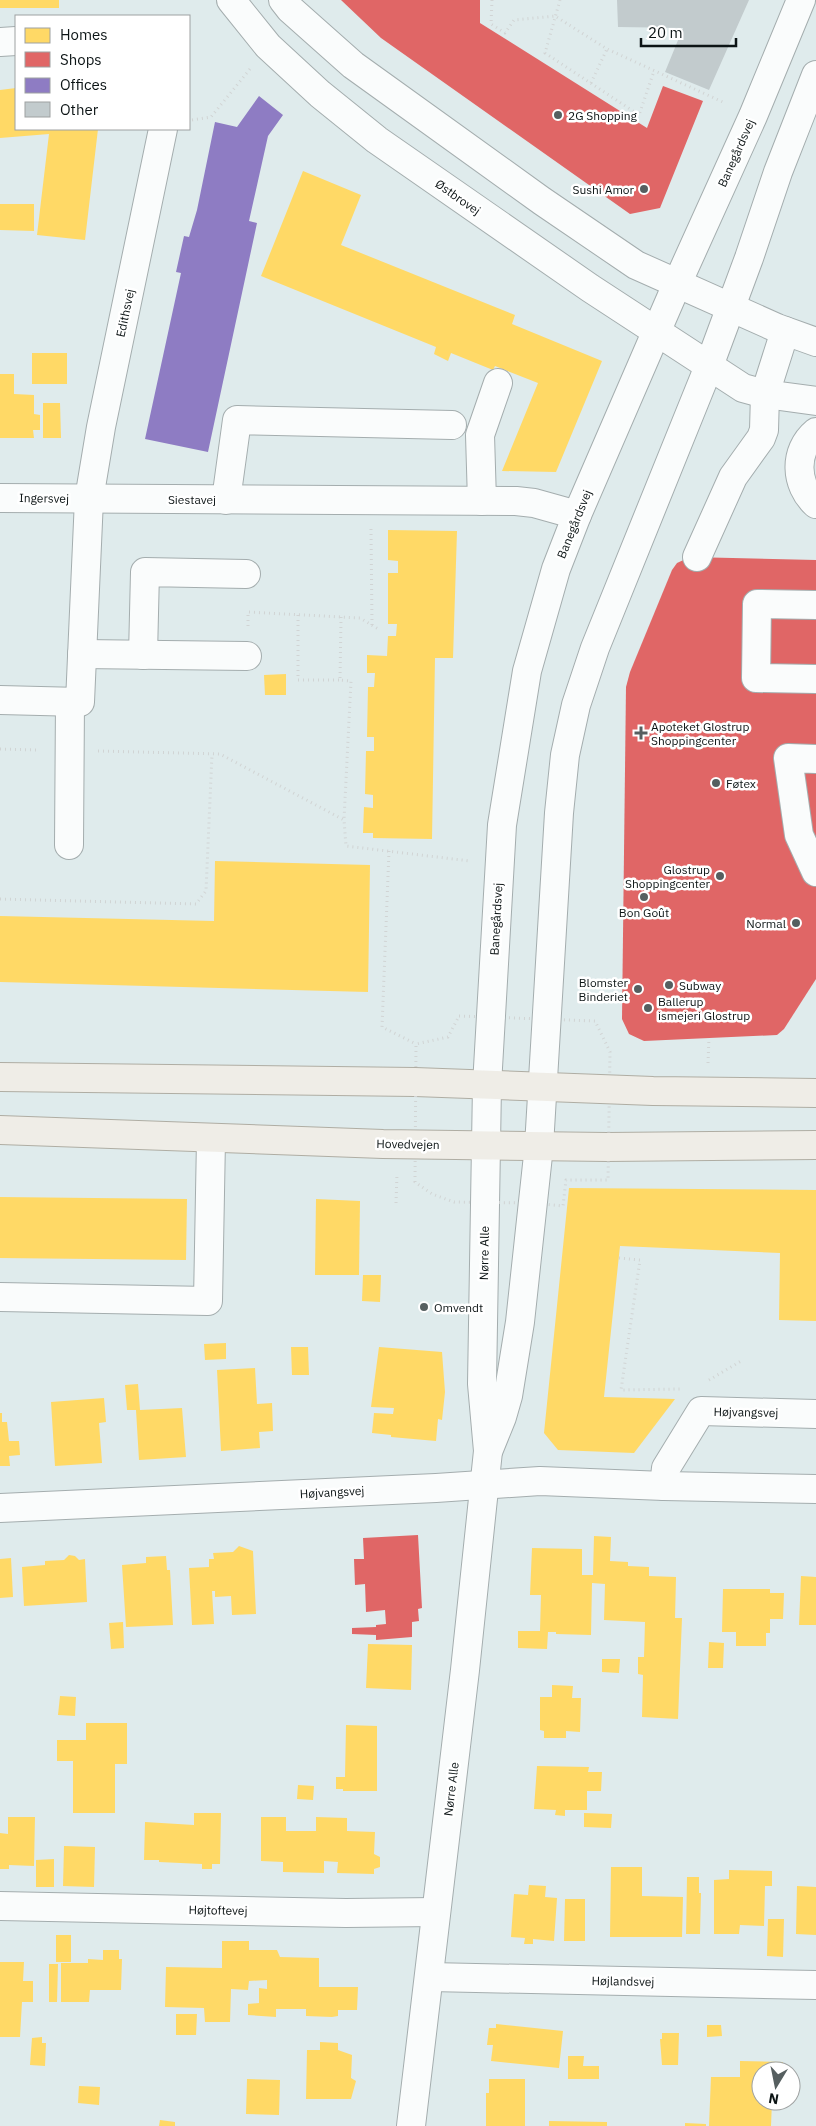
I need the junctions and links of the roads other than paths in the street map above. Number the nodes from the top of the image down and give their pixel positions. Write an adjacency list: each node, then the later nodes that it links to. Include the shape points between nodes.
1 (231, 0): 11 (street, Østbrovej, via 268,46 377,140)
2 (283, 0): 8 (street, via 346,59 542,201 636,265)
3 (801, 0): 8 (street, Banegårdsvej)
4 (15, 41): 5 (street)
5 (0, 42)
6 (816, 75): 9 (street)
7 (163, 130): 20 (street, Edithsvej, via 101,426)
8 (677, 284): 9 (street); 11 (street, Banegårdsvej)
9 (730, 307): 10 (street); 13 (street)
10 (785, 331): 12 (street); 15 (street)
11 (657, 332): 13 (street, Østbrovej); 24 (street, Banegårdsvej)
12 (816, 342)
13 (709, 366): 15 (street, Østbrovej, via 743,388); 39 (street, via 595,648 576,705 565,755)
14 (498, 383): 22 (street, via 480,435)
15 (765, 394): 16 (street, Østbrovej); 25 (street, via 761,438 733,476)
16 (809, 395)
17 (452, 425): 21 (street, via 237,420)
18 (816, 432): 23 (street, via 799,459 799,476 805,491)
19 (0, 498): 20 (street, Ingersvej)
20 (89, 499): 21 (street, Siestavej); 28 (street)
21 (226, 500): 22 (street, Siestavej)
22 (482, 501): 24 (street, Siestavej, via 534,503)
23 (816, 504)
24 (577, 515): 38 (street, Banegårdsvej, via 556,569 527,671 508,780 498,864)
25 (697, 557)
26 (246, 574): 29 (street, via 144,572)
27 (816, 605): 31 (street, via 757,604 756,678)
28 (82, 654): 29 (street); 33 (street, via 80,702)
29 (143, 655): 30 (street)
30 (247, 656)
31 (816, 680)
32 (0, 700): 33 (street)
33 (70, 702): 35 (street)
34 (816, 759): 36 (street, via 788,758 799,836)
35 (69, 845)
36 (816, 872)
37 (0, 1077): 38 (main road)
38 (487, 1085): 39 (main road); 43 (street, Nørre Alle)
39 (542, 1087): 40 (main road); 44 (street)
40 (816, 1093)
41 (0, 1130): 42 (main road, Hovedvejen)
42 (211, 1139): 43 (main road, Hovedvejen); 46 (street, via 208,1301)
43 (484, 1145): 44 (main road, Hovedvejen); 48 (street, Nørre Alle, via 482,1384)
44 (539, 1146): 45 (main road, Hovedvejen); 48 (street, Nørre Alle, via 520,1322 502,1417)
45 (816, 1146)
46 (0, 1297)
47 (816, 1414): 50 (street, Højvangsvej, via 701,1412 666,1468)
48 (488, 1451): 49 (street, Nørre Alle)
49 (485, 1484): 50 (street, Højvangsvej, via 540,1481); 52 (street, Højvangsvej); 54 (street, Nørre Alle)
50 (664, 1486): 51 (street, Højvangsvej)
51 (816, 1489)
52 (0, 1508)
53 (0, 1906): 54 (street, Højtoftevej)
54 (436, 1912): 55 (street, Nørre Alle)
55 (430, 1977): 56 (street, Højlandsvej); 57 (street, Nørre Alle)
56 (816, 1985)
57 (412, 2126)

